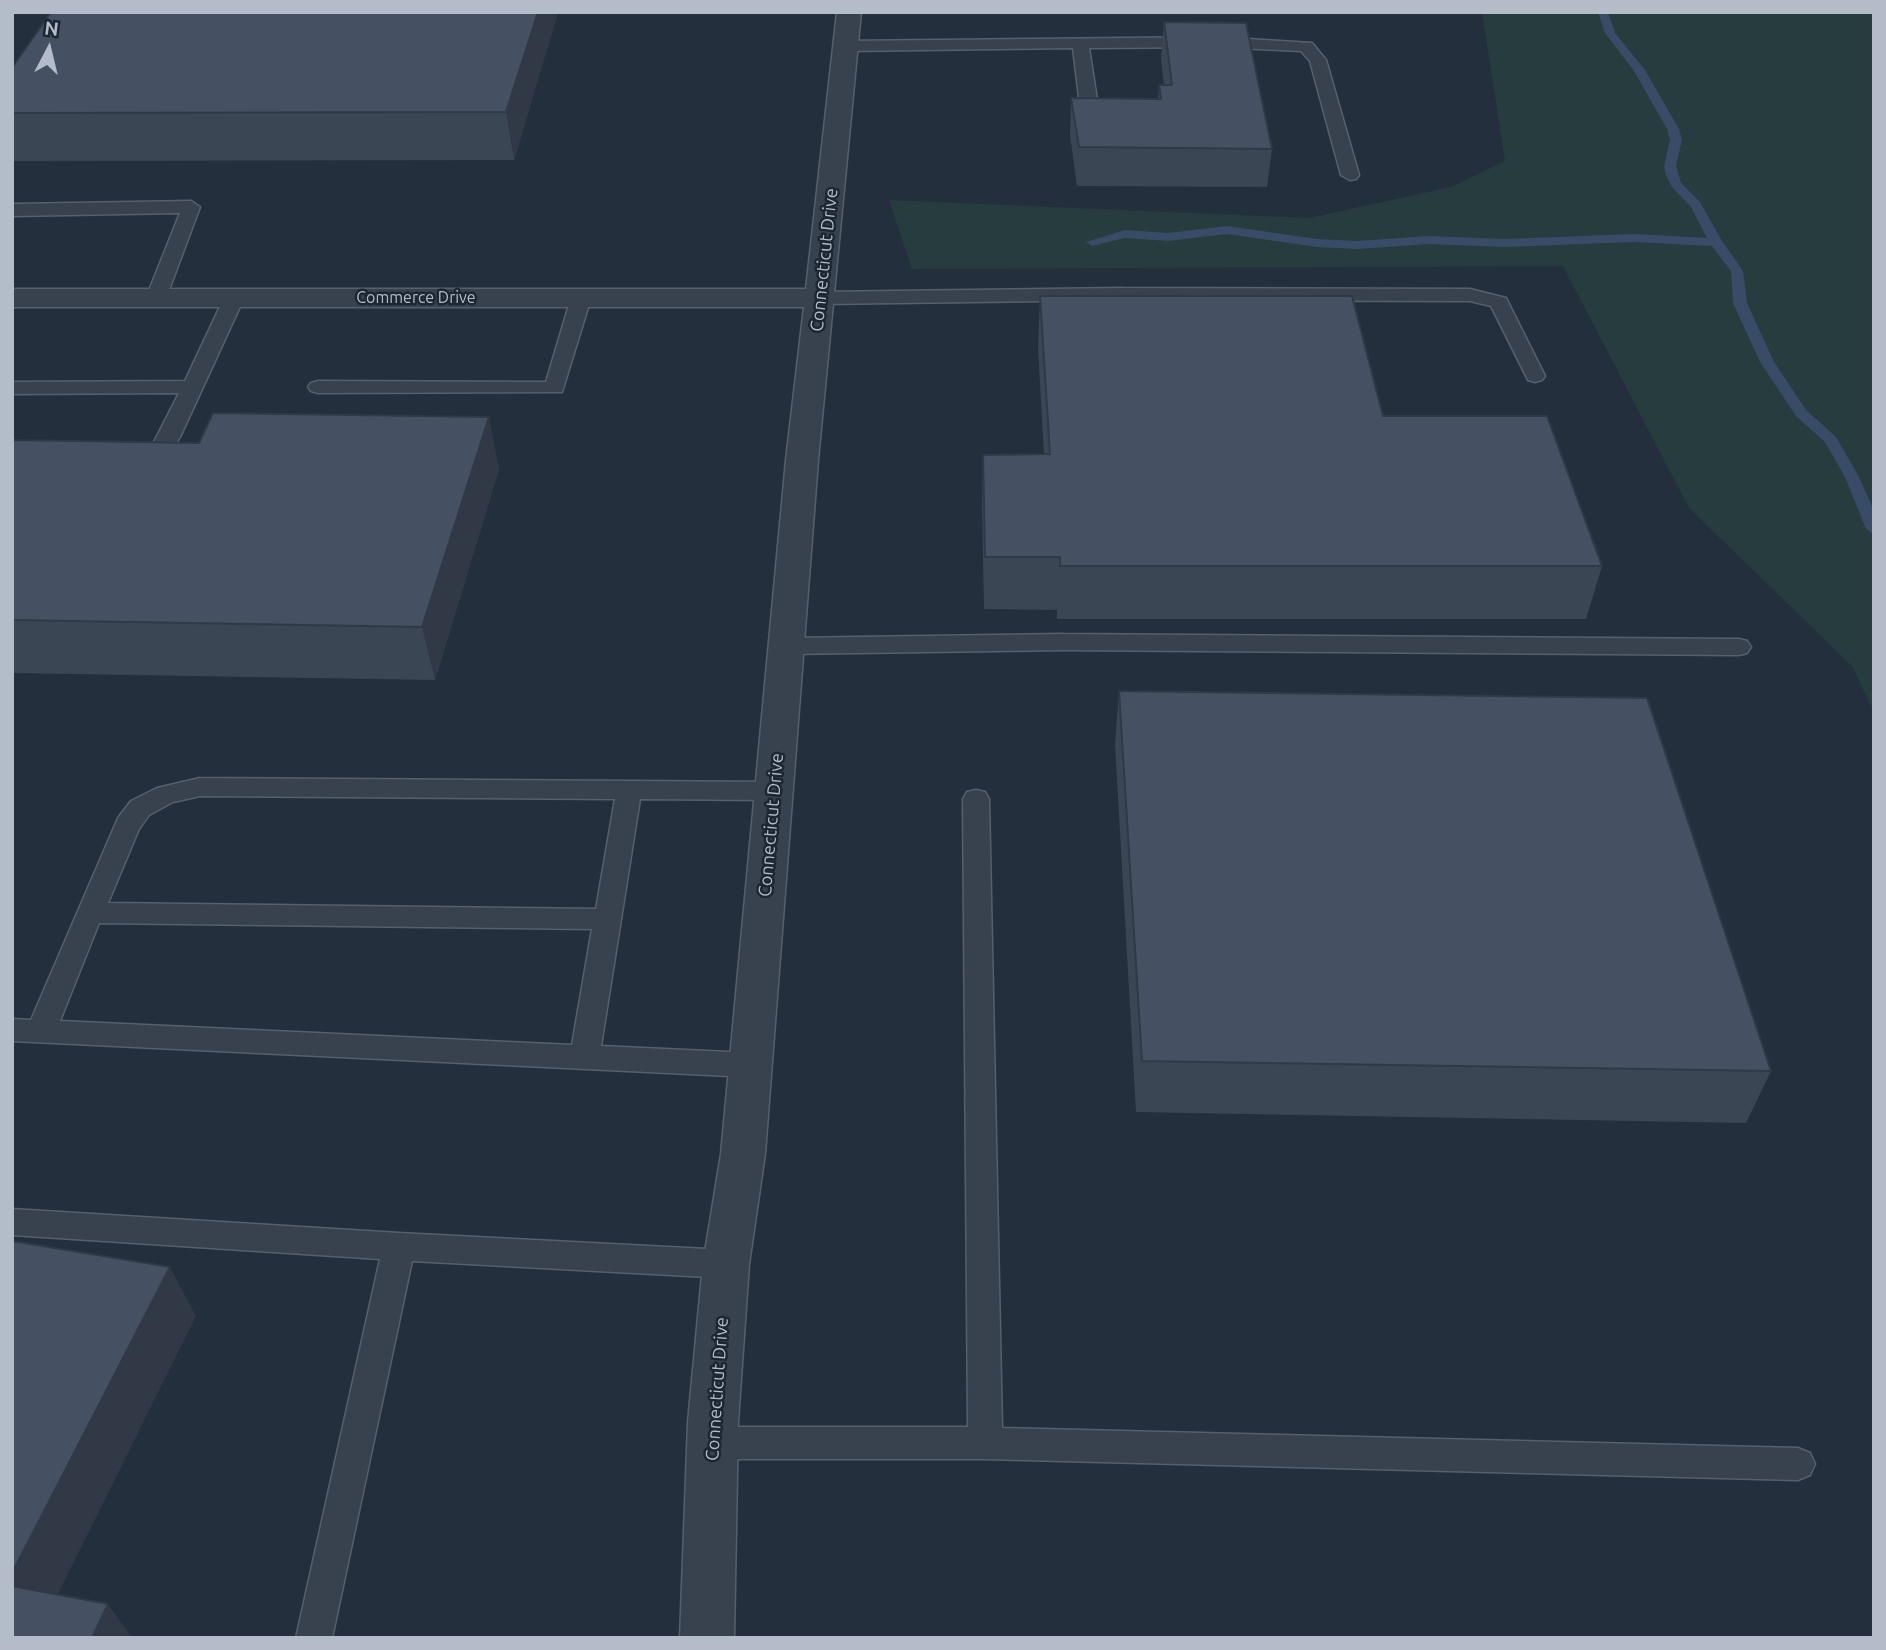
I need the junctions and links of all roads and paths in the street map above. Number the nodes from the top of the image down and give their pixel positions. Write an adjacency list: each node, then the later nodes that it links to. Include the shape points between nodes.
1 (848, 29): 2 (lane); 10 (street, Connecticut Drive)
2 (1080, 43): 3 (lane); 4 (lane, via 1306,46 1318,60)
3 (1089, 106)
4 (1350, 176)
5 (12, 210): 7 (lane, via 191,207)
6 (12, 298): 7 (street, Commerce Drive)
7 (156, 298): 8 (street, Commerce Drive)
8 (234, 298): 9 (street, Commerce Drive); 12 (lane)
9 (581, 298): 10 (street, Commerce Drive); 13 (lane, via 555,388)
10 (820, 298): 11 (lane, via 1123,293 1470,295 1499,302); 16 (street, Connecticut Drive)
11 (1535, 376)
12 (192, 387): 14 (lane); 15 (lane, via 162,447)
13 (318, 387)
14 (12, 388)
15 (119, 461)
16 (788, 646): 17 (lane, via 1063,642); 19 (street, Connecticut Drive)
17 (1739, 647)
18 (629, 790): 19 (lane); 21 (lane, via 200,787 166,794 140,808 127,825); 22 (lane)
19 (773, 791): 26 (street, Connecticut Drive)
20 (976, 799): 31 (lane)
21 (90, 913): 22 (lane); 24 (lane)
22 (608, 919): 25 (lane)
23 (12, 1030): 24 (lane)
24 (41, 1031): 25 (lane)
25 (586, 1056): 26 (lane)
26 (750, 1065): 29 (street, Connecticut Drive, via 743,1154)
27 (12, 1222): 28 (lane)
28 (399, 1247): 29 (lane); 33 (lane)
29 (726, 1264): 30 (street, Connecticut Drive)
30 (713, 1443): 31 (lane); 34 (street, Connecticut Drive)
31 (985, 1443): 32 (lane)
32 (1798, 1464)
33 (314, 1638)
34 (707, 1638)

